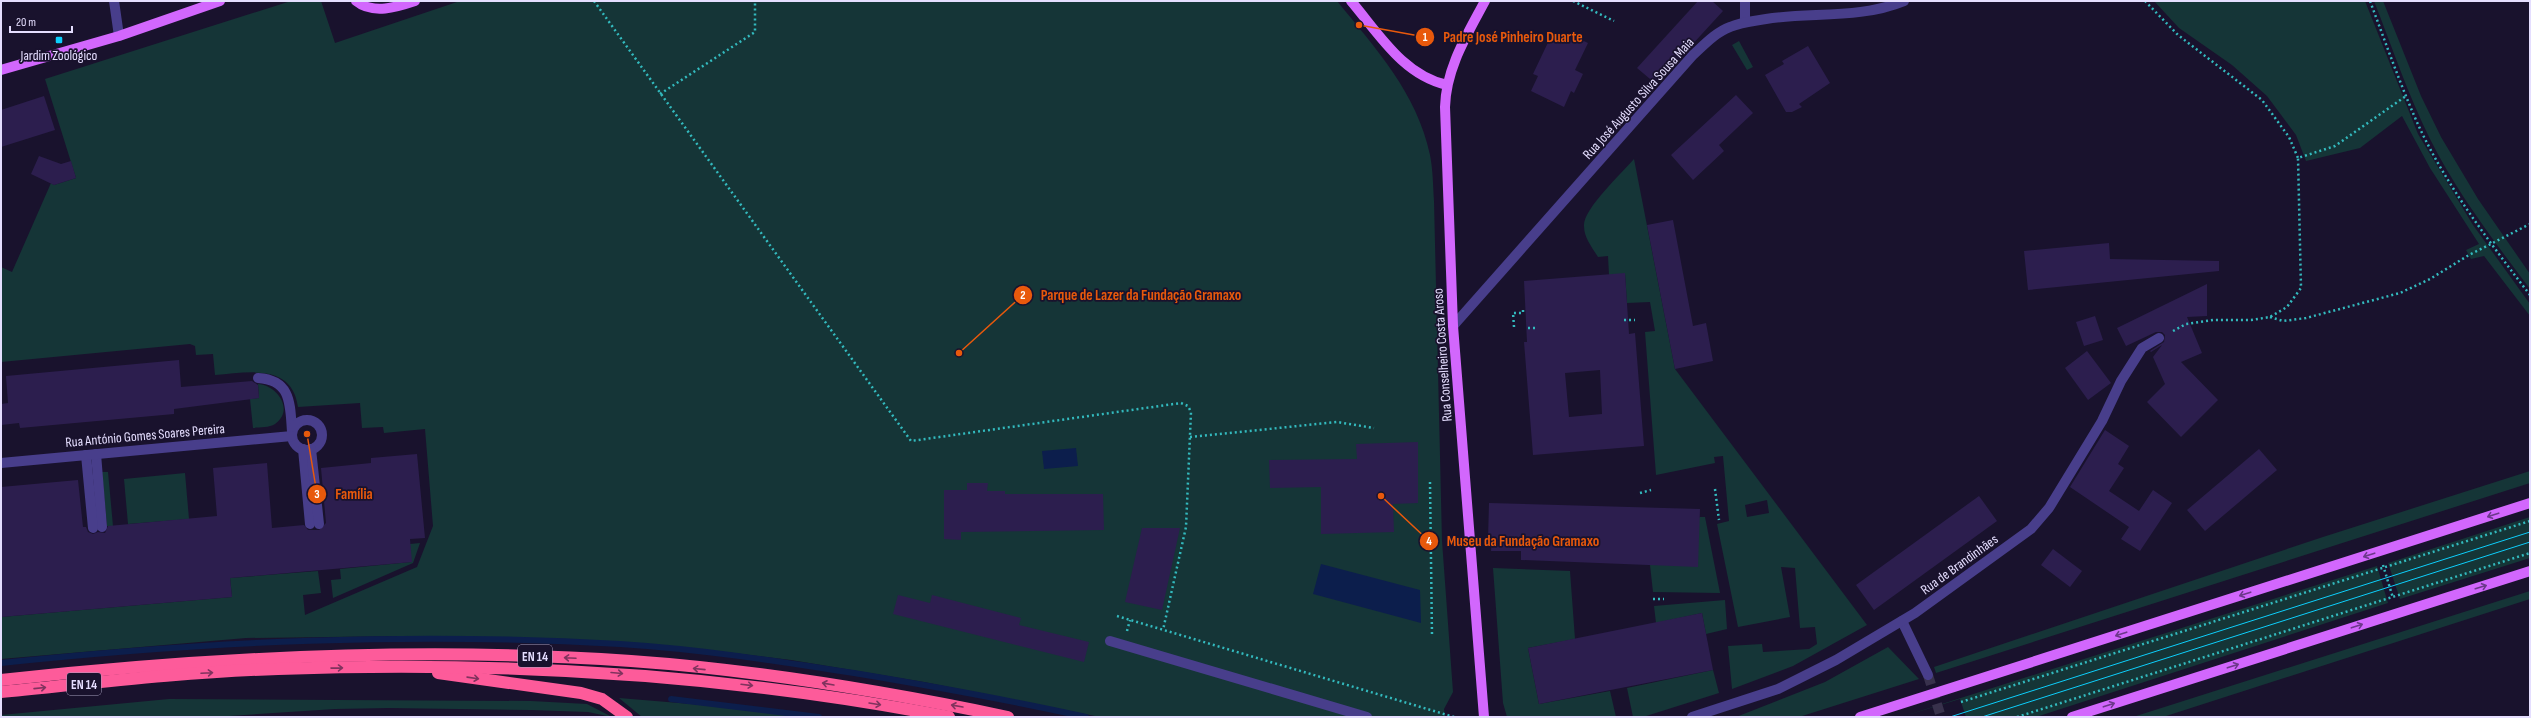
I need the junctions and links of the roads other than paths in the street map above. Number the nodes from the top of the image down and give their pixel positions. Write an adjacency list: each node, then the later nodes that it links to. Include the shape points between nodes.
1 (114, 1): 10 (street)
2 (220, 1): 10 (main road)
3 (356, 1): 4 (main road, via 363,6 381,9)
4 (415, 1)
5 (1351, 1): 12 (main road, via 1410,68 1433,82)
6 (1485, 1): 12 (main road, Rua Conselheiro Costa Aroso, via 1457,55)
7 (1745, 1): 9 (street)
8 (1904, 1): 9 (street, Rua José Augusto Silva Sousa Maia, via 1890,7 1864,12)
9 (1745, 22): 13 (street, Rua José Augusto Silva Sousa Maia, via 1729,27 1694,55)
10 (119, 36): 11 (main road)
11 (1, 70)
12 (1447, 85): 13 (main road, Rua Conselheiro Costa Aroso, via 1445,122)
13 (1453, 326): 30 (main road, Rua Conselheiro Costa Aroso)
14 (2159, 338): 24 (street, Rua de Brandinhães, via 2142,348 2133,361 2120,381 2102,421 2040,520)
15 (258, 378): 16 (street, via 274,381 286,392 290,403)
16 (292, 434): 17 (street, via 296,444); 17 (street, via 297,424 306,420 319,425 321,439); 18 (street, Rua António Gomes Soares Pereira)
17 (307, 449): 21 (street)
18 (91, 454): 19 (street, Rua António Gomes Soares Pereira); 22 (street)
19 (1, 463)
20 (2530, 503): 36 (main road, one-way to 36)
21 (314, 524)
22 (98, 527)
23 (2530, 571): 37 (main road, one-way to 23)
24 (1902, 621): 27 (street); 35 (street, Rua de Brandinhães, via 1812,673 1778,689)
25 (1110, 640): 34 (street)
26 (393, 667): 29 (highway, EN 14, one-way to 26, via 168,676 277,669); 31 (highway, one-way to 31, via 581,693 602,699); 32 (highway, EN 14, one-way to 32, via 576,670 722,682)
27 (1928, 674)
28 (1, 680): 33 (highway, EN 14, one-way to 28, via 811,681 633,661 545,657 408,654 290,657 158,665)
29 (1, 692)
30 (1484, 716)
31 (627, 717)
32 (949, 717)
33 (1008, 717)
34 (1366, 717)
35 (1692, 717)
36 (1860, 717)
37 (2072, 717)

